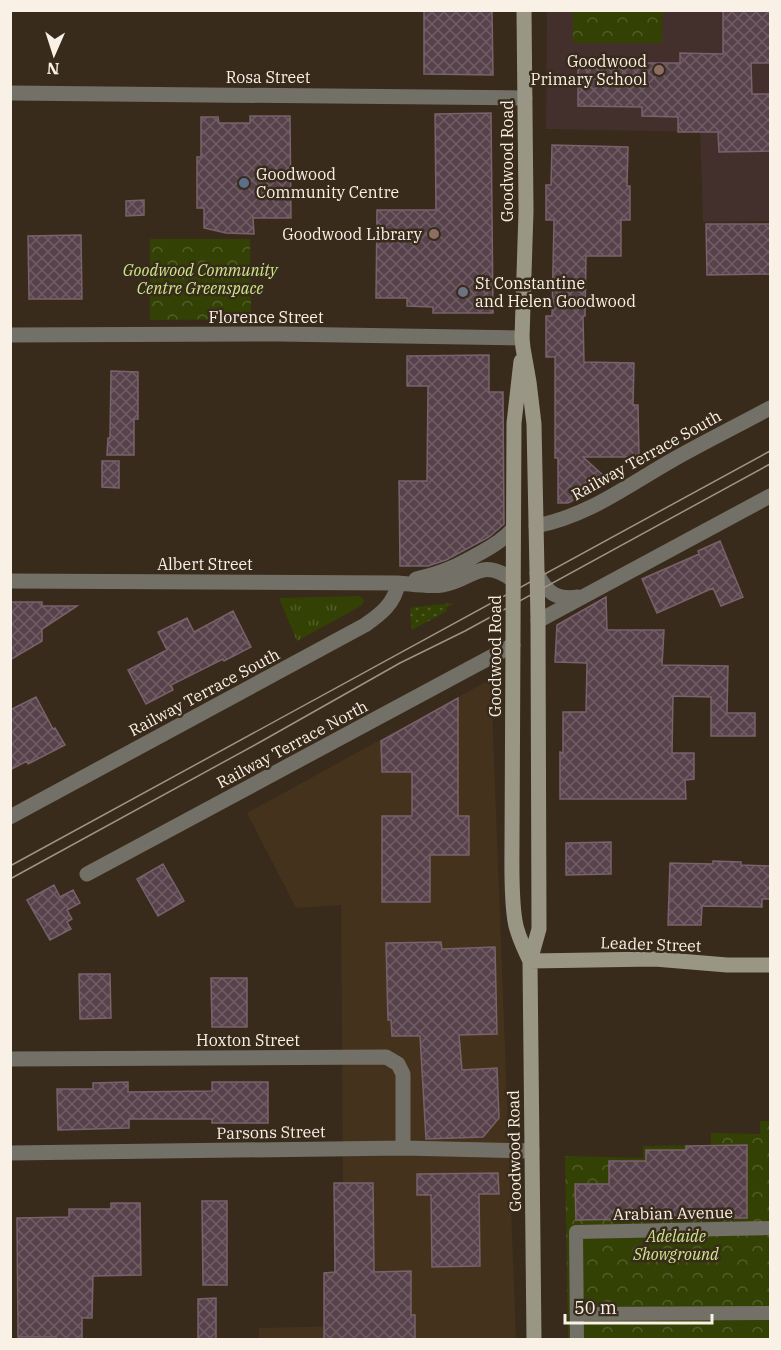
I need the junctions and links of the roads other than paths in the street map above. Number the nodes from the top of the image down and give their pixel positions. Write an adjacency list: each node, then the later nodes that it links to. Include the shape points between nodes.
1 (524, 10): 3 (main road, Goodwood Road)
2 (10, 93): 3 (street, Rosa Street)
3 (525, 98): 5 (main road, Goodwood Road)
4 (10, 335): 5 (street, Florence Street, via 279,334)
5 (522, 343): 8 (main road, Goodwood Road, via 534,424); 9 (main road, Goodwood Road, via 514,423)
6 (771, 408): 8 (street, Railway Terrace South, via 591,508)
7 (771, 496): 14 (street)
8 (536, 526): 10 (main road, Goodwood Road)
9 (512, 530): 11 (main road, Goodwood Road); 13 (street, Albert Street, via 501,541 458,566)
10 (537, 573): 14 (street, via 557,597); 15 (main road, Goodwood Road)
11 (513, 580): 13 (street, Albert Street, via 490,569 440,585); 16 (main road, Goodwood Road)
12 (10, 581): 13 (street, Albert Street)
13 (398, 583): 17 (street, Railway Terrace South, via 392,602 365,625)
14 (587, 595): 15 (street)
15 (538, 621): 19 (main road, Goodwood Road, via 539,929)
16 (513, 645): 18 (street, Railway Terrace North); 19 (main road, Goodwood Road, via 513,896 515,922)
17 (10, 817)
18 (87, 874)
19 (530, 961): 20 (main road, Leader Street, via 655,959); 23 (main road, Goodwood Road)
20 (771, 965)
21 (10, 1059): 22 (street, Hoxton Street, via 386,1057 398,1064 403,1074)
22 (403, 1148): 23 (street, Parsons Street); 24 (street, Parsons Street)
23 (532, 1151): 28 (main road, Goodwood Road)
24 (10, 1153)
25 (771, 1228): 27 (street, Arabian Avenue, via 576,1232)
26 (771, 1313): 27 (street)
27 (577, 1314): 29 (street)
28 (534, 1340)
29 (577, 1340)

